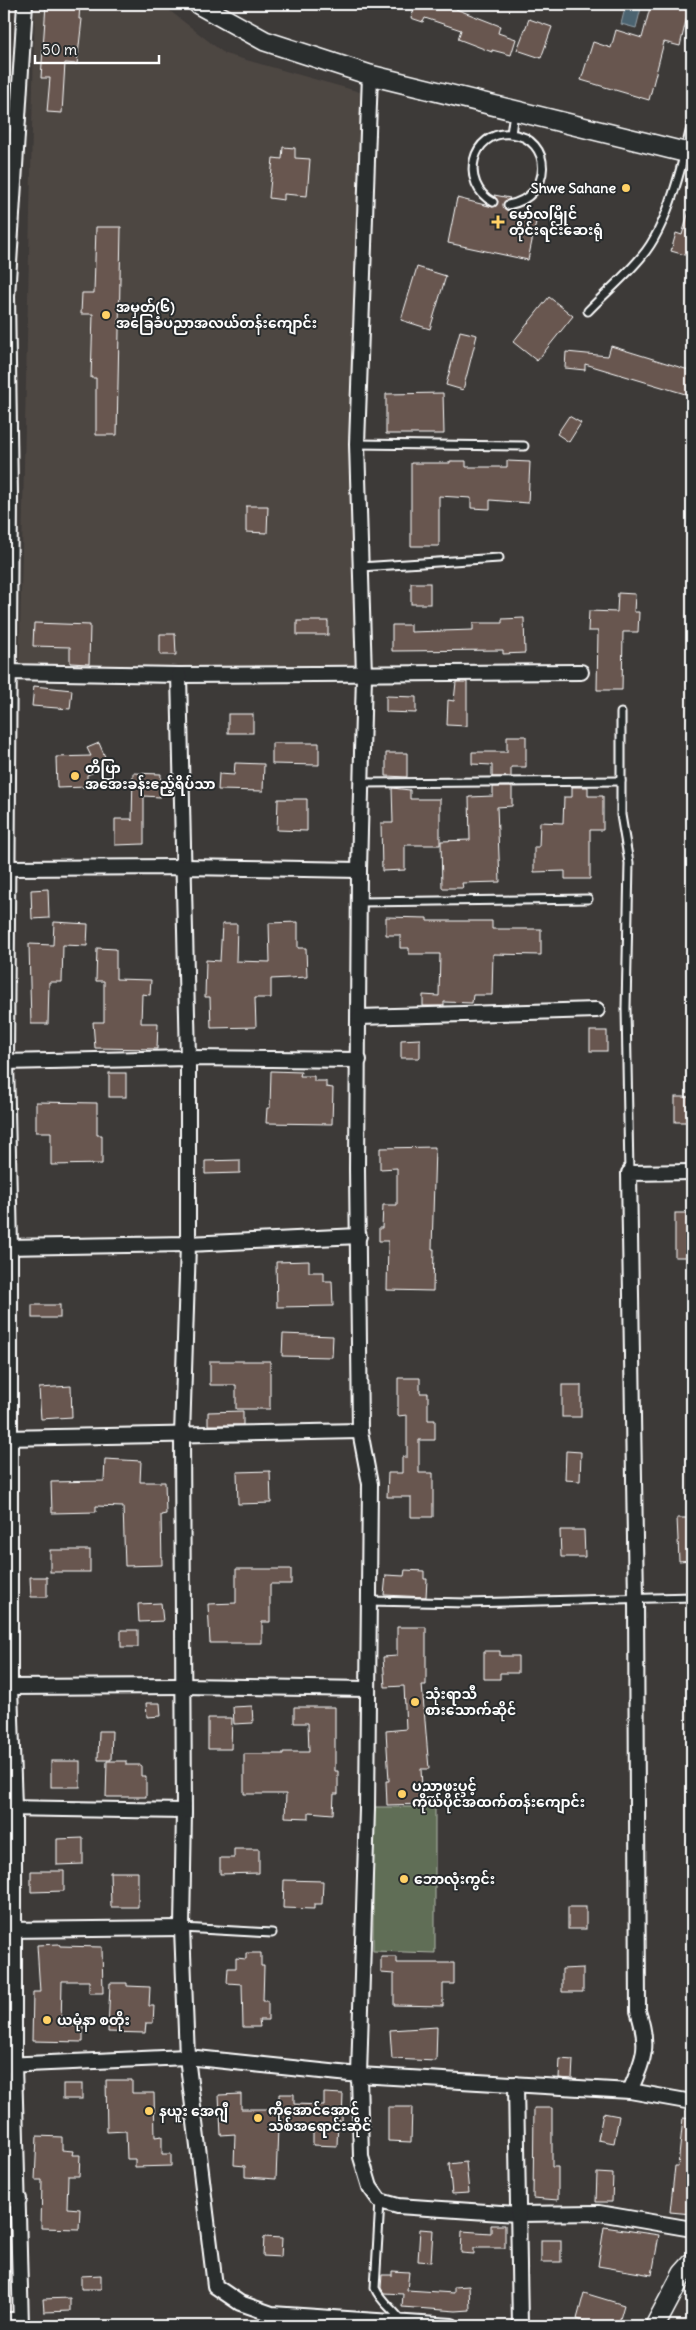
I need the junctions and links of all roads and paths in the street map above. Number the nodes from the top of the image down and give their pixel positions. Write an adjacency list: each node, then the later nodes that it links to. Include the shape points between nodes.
1 (25, 4): 5 (street)
2 (198, 4): 3 (main road, via 264,42)
3 (370, 75): 4 (main road); 13 (street)
4 (514, 111): 7 (lane); 8 (main road)
5 (10, 121): 11 (street)
6 (692, 123): 8 (lane)
7 (511, 134): 9 (lane, via 488,140 474,158 474,181 479,191); 10 (lane, via 532,143 541,159 543,176 531,197)
8 (689, 153): 12 (lane, via 652,241 643,255)
9 (493, 202)
10 (508, 205)
11 (5, 296): 15 (street)
12 (588, 311)
13 (357, 444): 14 (lane); 17 (street)
14 (524, 446)
15 (7, 496): 18 (street)
16 (499, 558): 17 (lane)
17 (360, 567): 20 (street)
18 (6, 672): 21 (street); 26 (street)
19 (581, 672): 20 (street)
20 (364, 675): 21 (street); 24 (street)
21 (179, 676): 25 (street)
22 (621, 713): 23 (lane)
23 (621, 781): 24 (lane); 35 (lane, via 621,815 630,863 626,1008)
24 (362, 782): 27 (street)
25 (183, 867): 26 (street); 27 (street); 32 (street)
26 (5, 868): 34 (street)
27 (359, 870): 29 (street)
28 (588, 899): 29 (lane)
29 (360, 902): 31 (street)
30 (597, 1010): 31 (street)
31 (359, 1017): 33 (street)
32 (188, 1058): 33 (street); 34 (street); 38 (street)
33 (358, 1060): 37 (street)
34 (5, 1062): 39 (street)
35 (629, 1172): 36 (street); 44 (street)
36 (692, 1172)
37 (359, 1236): 38 (street); 40 (street)
38 (188, 1244): 39 (street); 41 (street)
39 (7, 1247): 42 (street)
40 (360, 1431): 41 (street); 45 (street, via 370,1484)
41 (182, 1436): 42 (street); 46 (street)
42 (7, 1438): 47 (street)
43 (692, 1597): 44 (lane)
44 (636, 1599): 45 (lane, via 467,1603); 58 (street, via 638,2011 645,2032 644,2056)
45 (369, 1601): 48 (street)
46 (183, 1686): 47 (street); 48 (street); 50 (street)
47 (7, 1687): 49 (street)
48 (367, 1689): 56 (street)
49 (9, 1808): 50 (street); 52 (street)
50 (184, 1811): 51 (street)
51 (182, 1928): 52 (street); 53 (lane); 54 (street)
52 (9, 1930): 55 (street)
53 (272, 1933)
54 (186, 2057): 55 (street); 56 (street); 67 (street, via 215,2286 240,2303 272,2314)
55 (9, 2064): 61 (street)
56 (359, 2075): 57 (street); 62 (street, via 361,2157 370,2187)
57 (516, 2084): 58 (street); 63 (street)
58 (630, 2091): 59 (street)
59 (692, 2102)
60 (4, 2199): 61 (street)
61 (19, 2199): 68 (street)
62 (380, 2201): 63 (street, via 398,2206); 67 (lane, via 375,2288 380,2299)
63 (518, 2214): 64 (street, via 599,2213); 70 (street)
64 (692, 2229)
65 (692, 2263): 71 (main road, via 683,2273)
66 (4, 2320): 68 (street)
67 (402, 2322): 69 (street)
68 (21, 2323)
69 (452, 2326)
70 (520, 2326)
71 (655, 2326)

